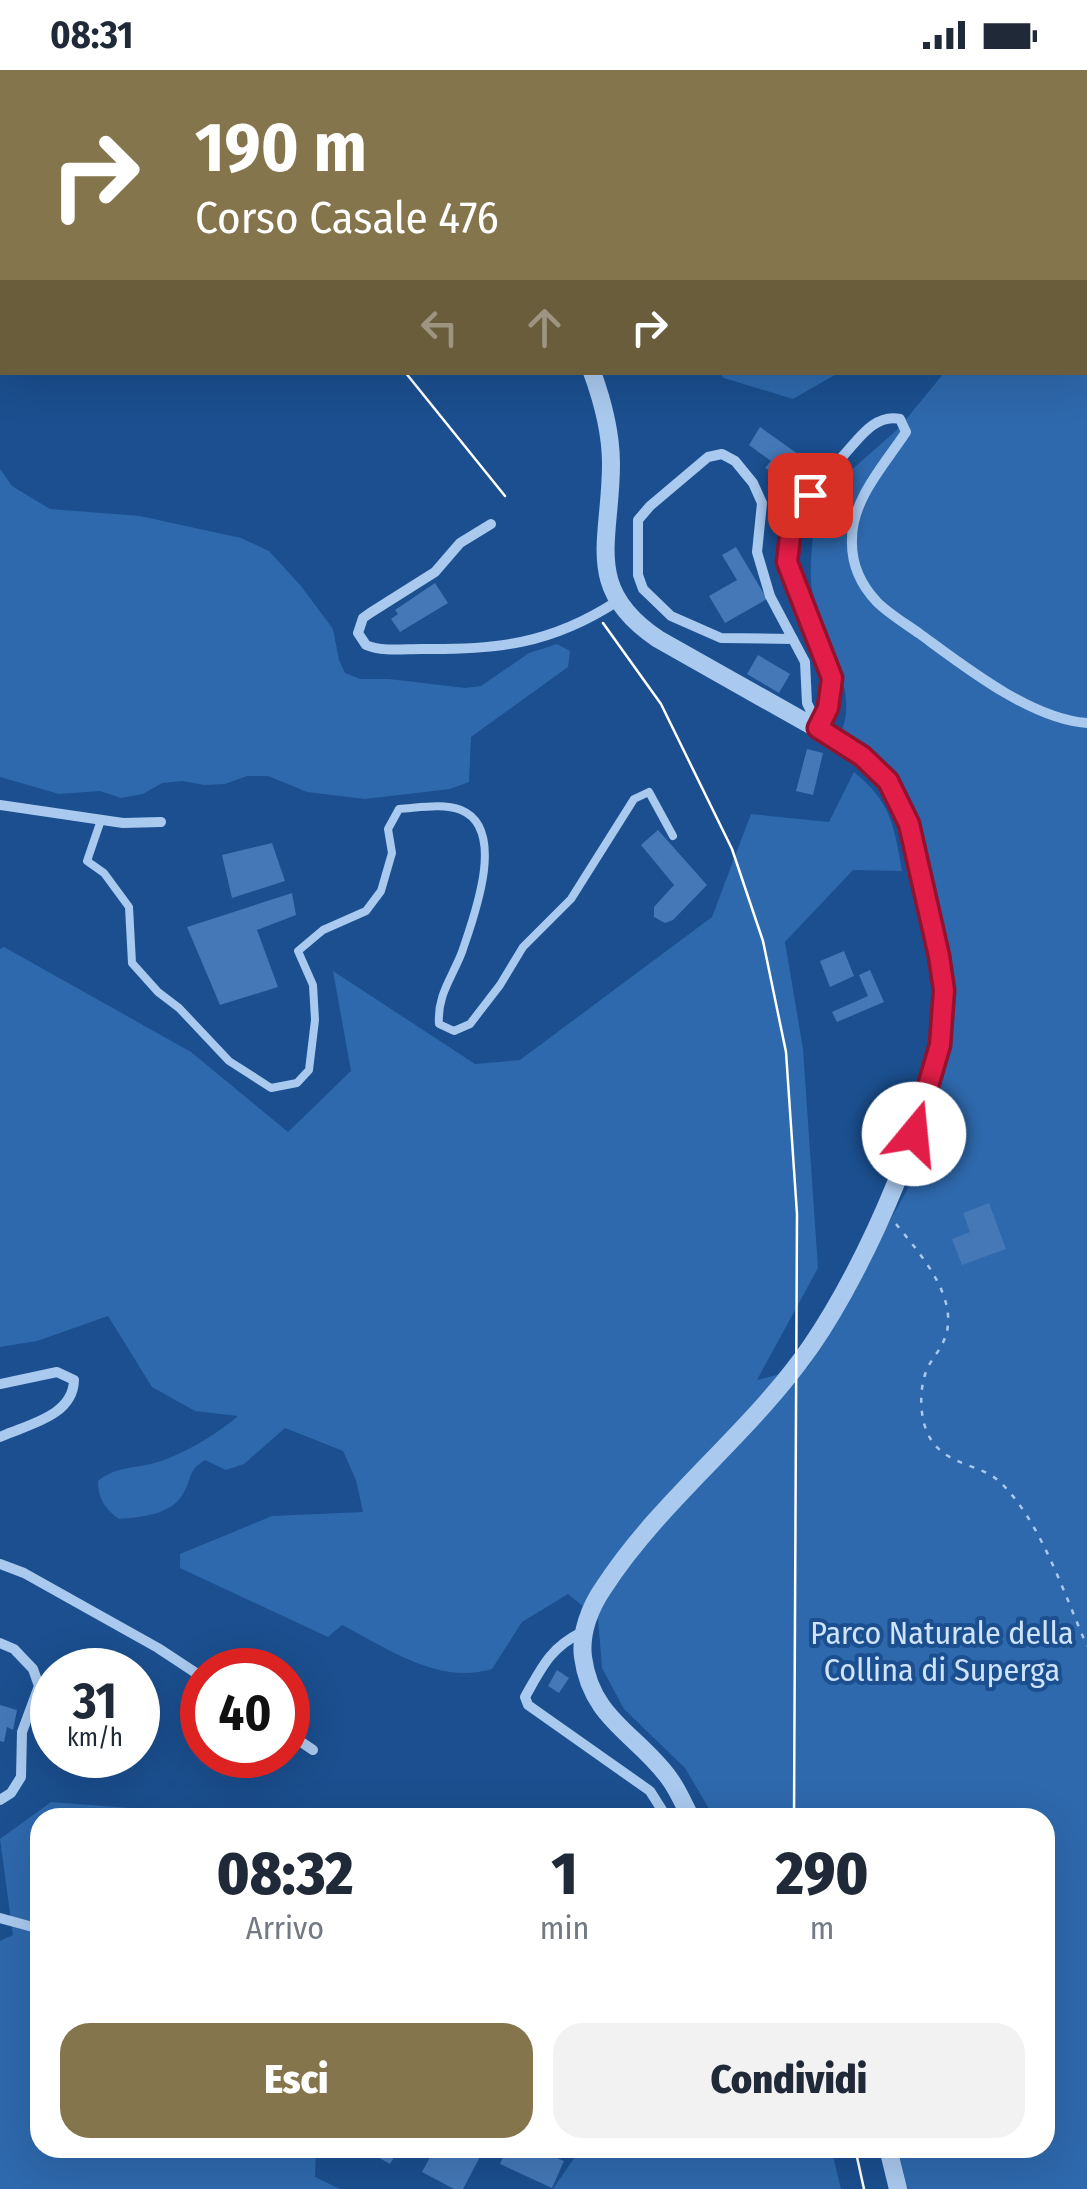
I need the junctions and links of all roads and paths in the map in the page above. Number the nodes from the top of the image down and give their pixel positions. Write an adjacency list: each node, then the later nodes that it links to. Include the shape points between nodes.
1 (593, 375): 3 (street, via 610,447 606,565)
2 (490, 524): 3 (street, via 460,543 436,572 363,618 358,632 366,646 499,648 581,623)
3 (616, 602): 6 (street, via 658,639)
4 (793, 639): 4 (street, via 721,638 671,616 643,589 638,520 708,458 722,454 735,461 753,483 762,503 756,552); 6 (street, via 805,662 807,703)
5 (1087, 724): 6 (street, via 1067,722 971,671 878,603 863,583 854,563 856,507 906,432 894,417 874,424 854,443 810,495 790,536 787,562 832,678)
6 (818, 728): 11 (street, via 862,756 903,807 944,990 929,1085)
7 (0, 804): 8 (street)
8 (101, 820): 9 (street); 10 (lane, via 87,860 130,906 132,963 229,1060 271,1088 297,1083 308,1070 313,985 298,951 323,930 366,912 380,891 392,854 388,829 400,809 463,811 484,843 480,896 438,1007 439,1024 454,1031 470,1024 523,947 571,899 634,799 649,792)
9 (161, 822)
10 (673, 836)
11 (880, 1216): 15 (street, via 810,1346 631,1550); 17 (path, via 895,1222 918,1250 944,1297 948,1323 942,1349 927,1368 920,1407 928,1436 954,1462 998,1479 1022,1506)
12 (0, 1384): 13 (street, via 58,1372 74,1380 64,1408)
13 (0, 1437)
14 (0, 1564): 18 (street)
15 (582, 1632): 22 (street, via 544,1663 525,1697 528,1705 650,1791); 23 (street, via 589,1684 602,1710 668,1777)
16 (0, 1644): 21 (street, via 33,1669 39,1686 22,1732 21,1777)
17 (1087, 1646)
18 (180, 1662)
19 (310, 1748): 20 (street)
20 (313, 1750)
21 (0, 1800)
22 (661, 1808)
23 (685, 1808)
24 (0, 1918): 25 (street)
25 (30, 1926)
26 (890, 2158): 27 (street)
27 (898, 2189)

